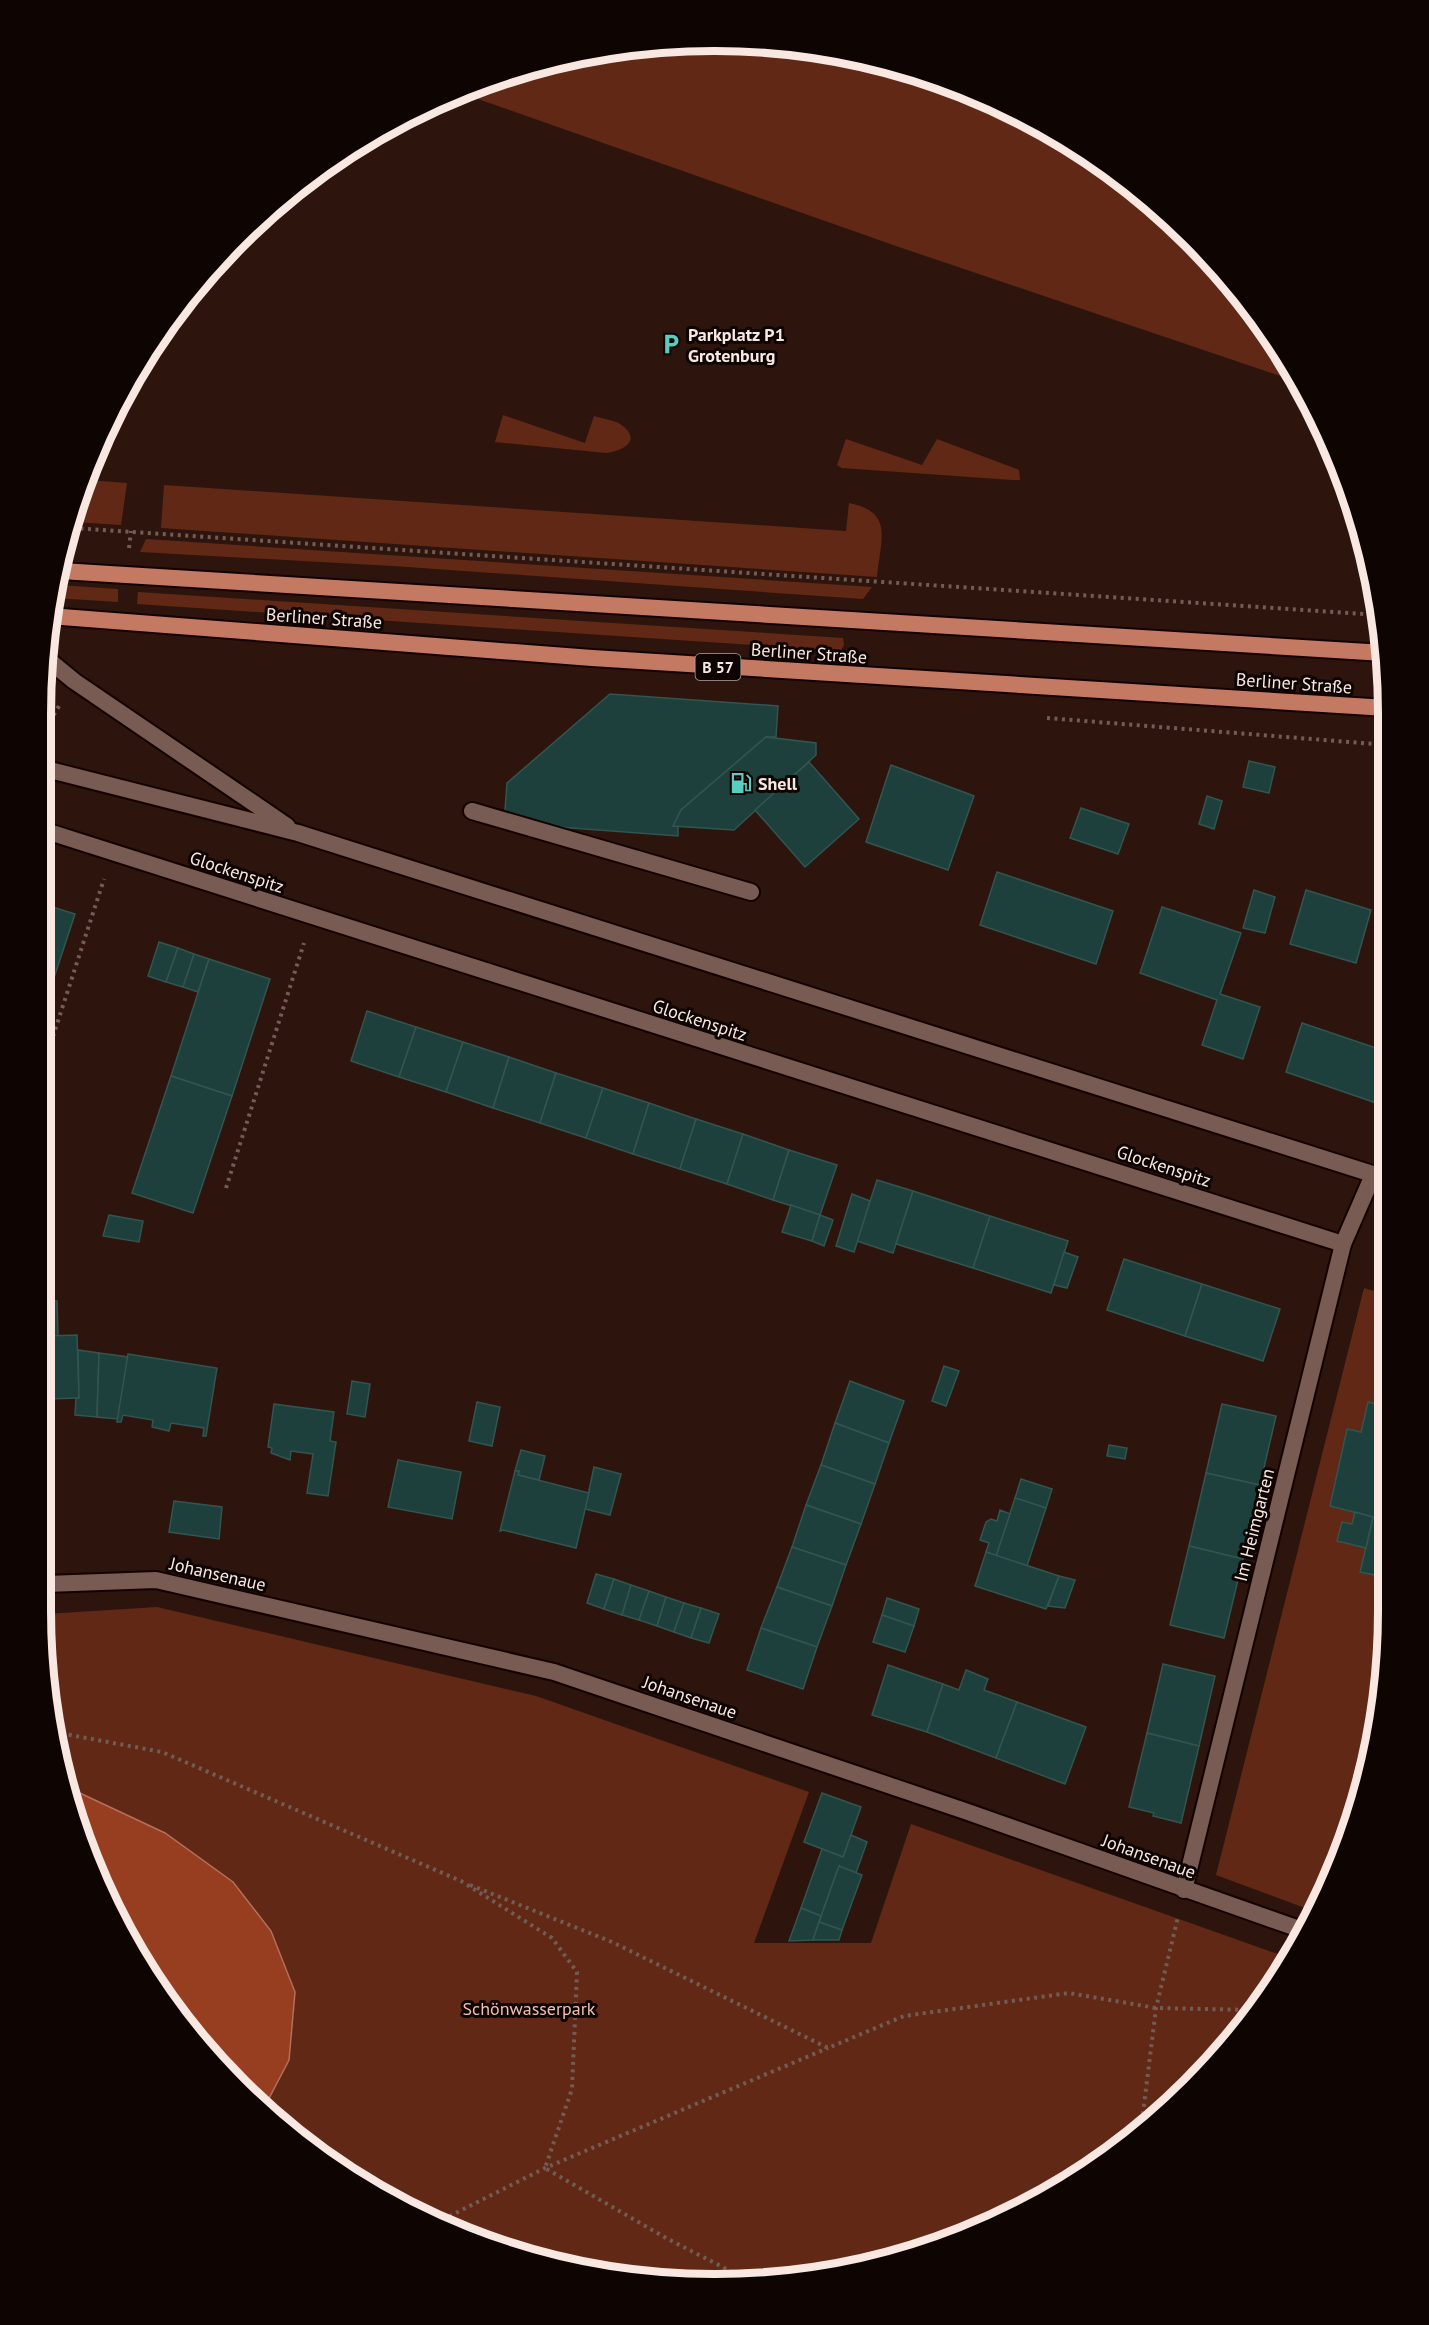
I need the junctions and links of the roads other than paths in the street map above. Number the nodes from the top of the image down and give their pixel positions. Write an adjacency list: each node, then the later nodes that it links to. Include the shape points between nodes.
1 (67, 571): 3 (main road, Berliner Straße)
2 (59, 617): 5 (main road, Berliner Straße / B 57, via 603,659)
3 (1375, 652)
4 (53, 664): 9 (street)
5 (1378, 707)
6 (51, 770): 9 (street)
7 (472, 811): 10 (street)
8 (51, 833): 13 (street, Glockenspitz)
9 (298, 833): 11 (street)
10 (751, 892)
11 (1378, 1176)
12 (1378, 1178): 13 (street, Im Heimgarten)
13 (1343, 1244): 15 (street, Im Heimgarten)
14 (51, 1584): 15 (street, Johansenaue, via 156,1580 554,1672 965,1811)
15 (1184, 1890): 16 (street, Johansenaue)
16 (1297, 1928)

